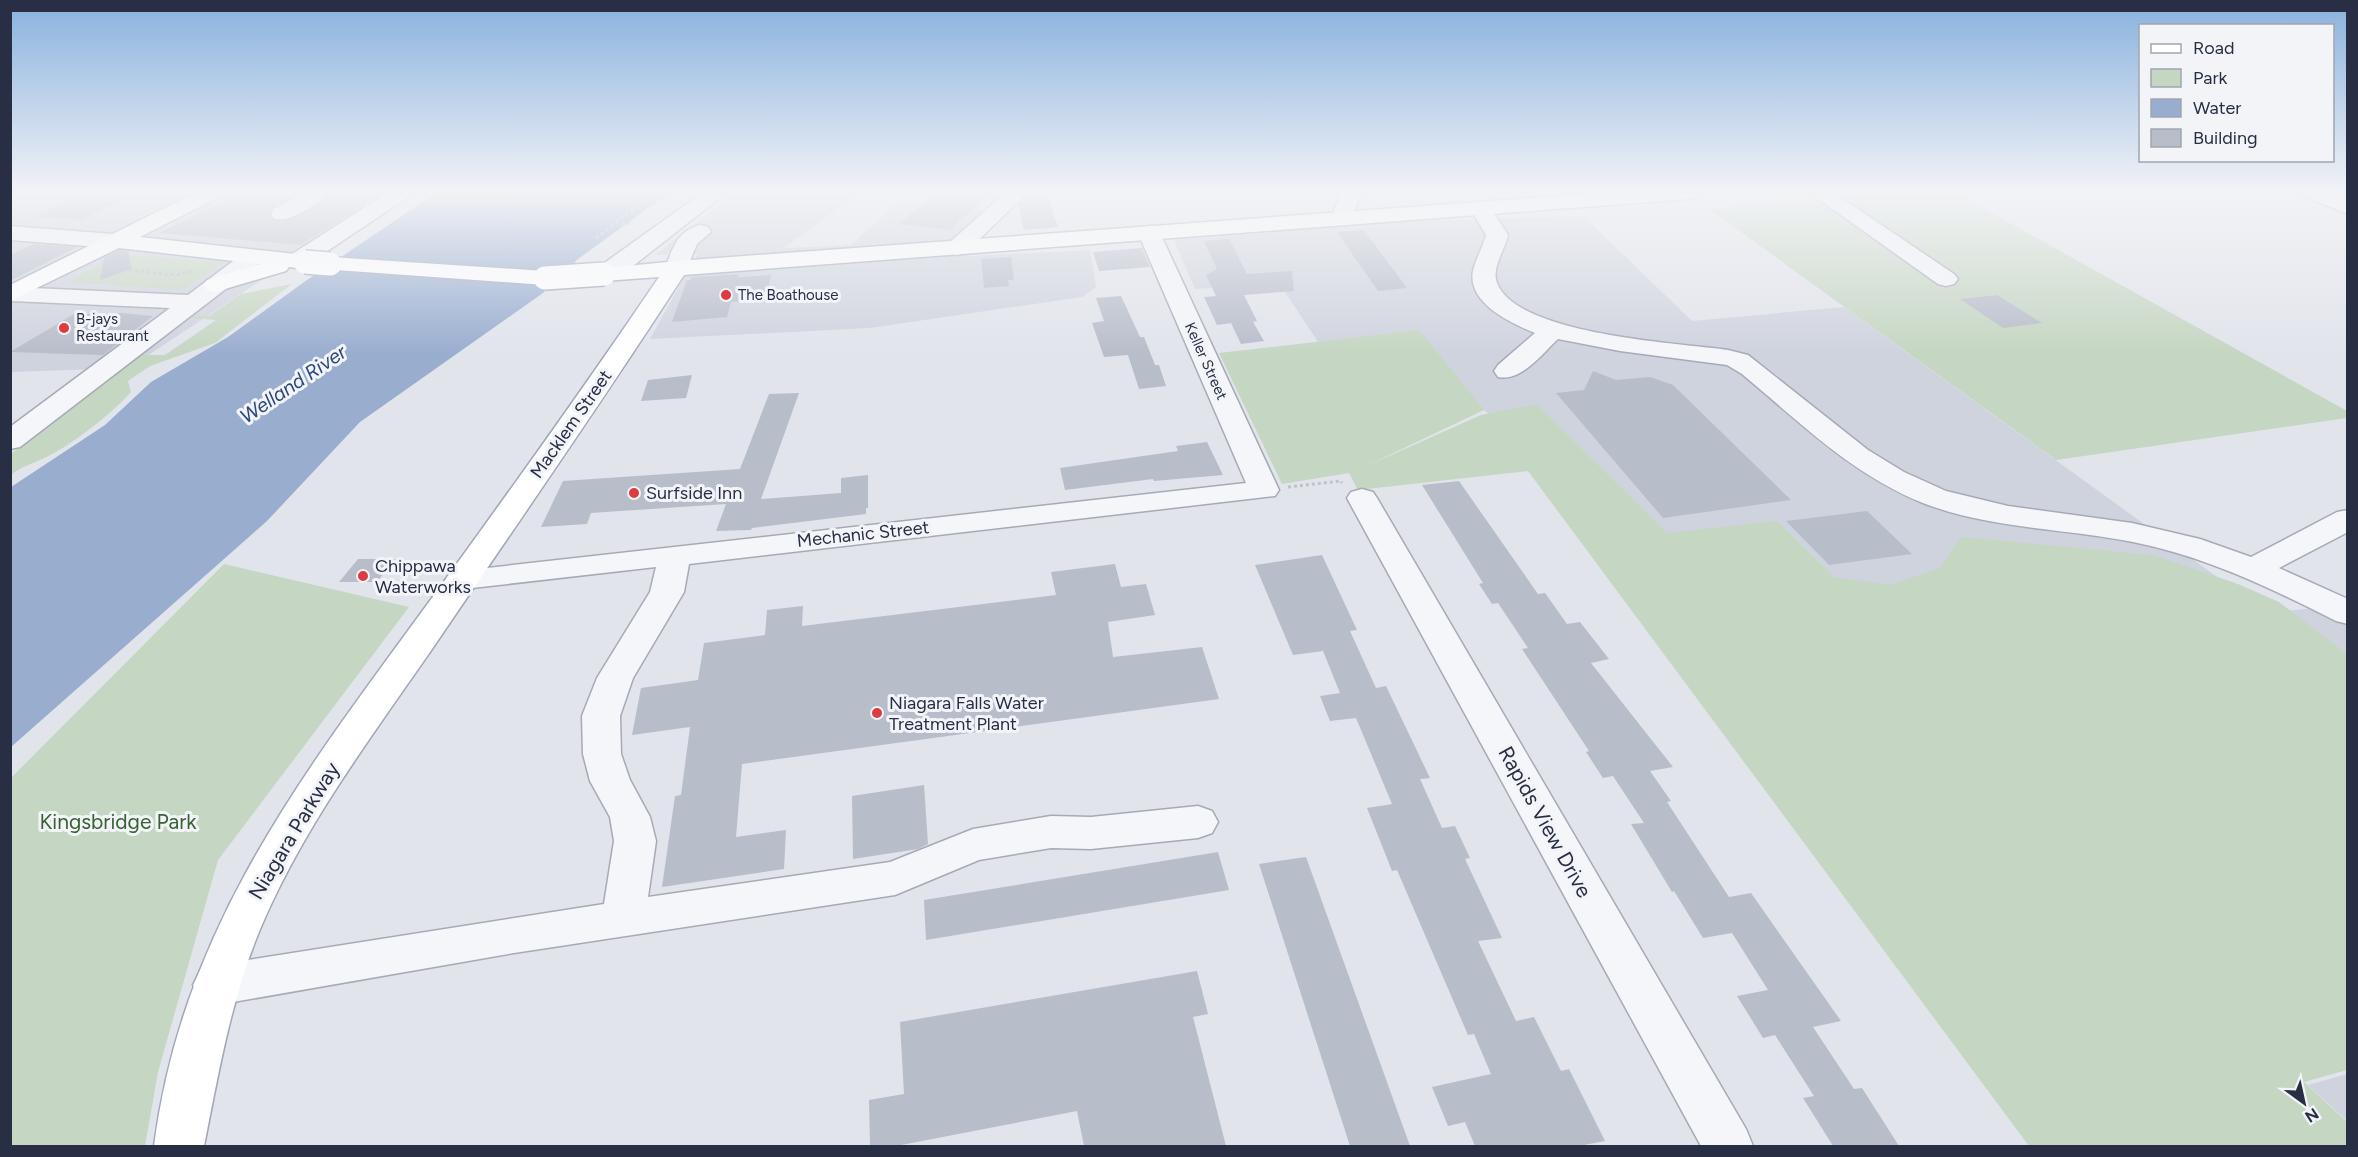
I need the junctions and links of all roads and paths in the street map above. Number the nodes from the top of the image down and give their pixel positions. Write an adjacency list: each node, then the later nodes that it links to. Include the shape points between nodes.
1 (103, 247): 19 (main road)
2 (160, 247): 11 (main road)
3 (323, 247): 12 (street)
4 (644, 247): 16 (street)
5 (685, 247): 13 (street)
6 (970, 247): 10 (main road)
7 (1155, 247): 25 (street, Keller Street)
8 (1493, 247): 21 (street, via 1484,274 1491,296 1519,319)
9 (1899, 247): 17 (street)
10 (957, 248): 13 (main road)
11 (253, 257): 12 (main road); 18 (street)
12 (301, 262): 16 (main road, bridge); 18 (main road)
13 (676, 268): 16 (main road); 22 (main road, Macklem Street)
14 (129, 270): 15 (path)
15 (175, 275)
16 (599, 279): 22 (main road, via 630,295 633,304)
17 (1946, 279)
18 (215, 285): 20 (street)
19 (11, 294): 20 (street)
20 (192, 302): 24 (street)
21 (1552, 331): 23 (street); 29 (street, via 1738,361 1857,458 1900,483 1939,499 2002,514 2154,537)
22 (617, 358): 30 (main road, Macklem Street)
23 (1507, 371)
24 (10, 441)
25 (1264, 490): 26 (path, via 1341,481 1350,499); 28 (street, Mechanic Street)
26 (1362, 498): 36 (street, Rapids View Drive)
27 (2348, 519): 29 (street)
28 (675, 555): 30 (street, Mechanic Street); 33 (street, via 667,592 615,678 601,716 600,741 610,781 634,828)
29 (2254, 568): 31 (street)
30 (463, 579): 34 (main road, Niagara Parkway, via 346,745 270,864 239,925)
31 (2348, 613)
32 (1198, 822): 33 (street, via 1020,837 963,848 895,878)
33 (623, 918): 34 (street)
34 (216, 985): 35 (main road, Niagara Parkway, via 192,1070)
35 (178, 1146)
36 (1728, 1146)

